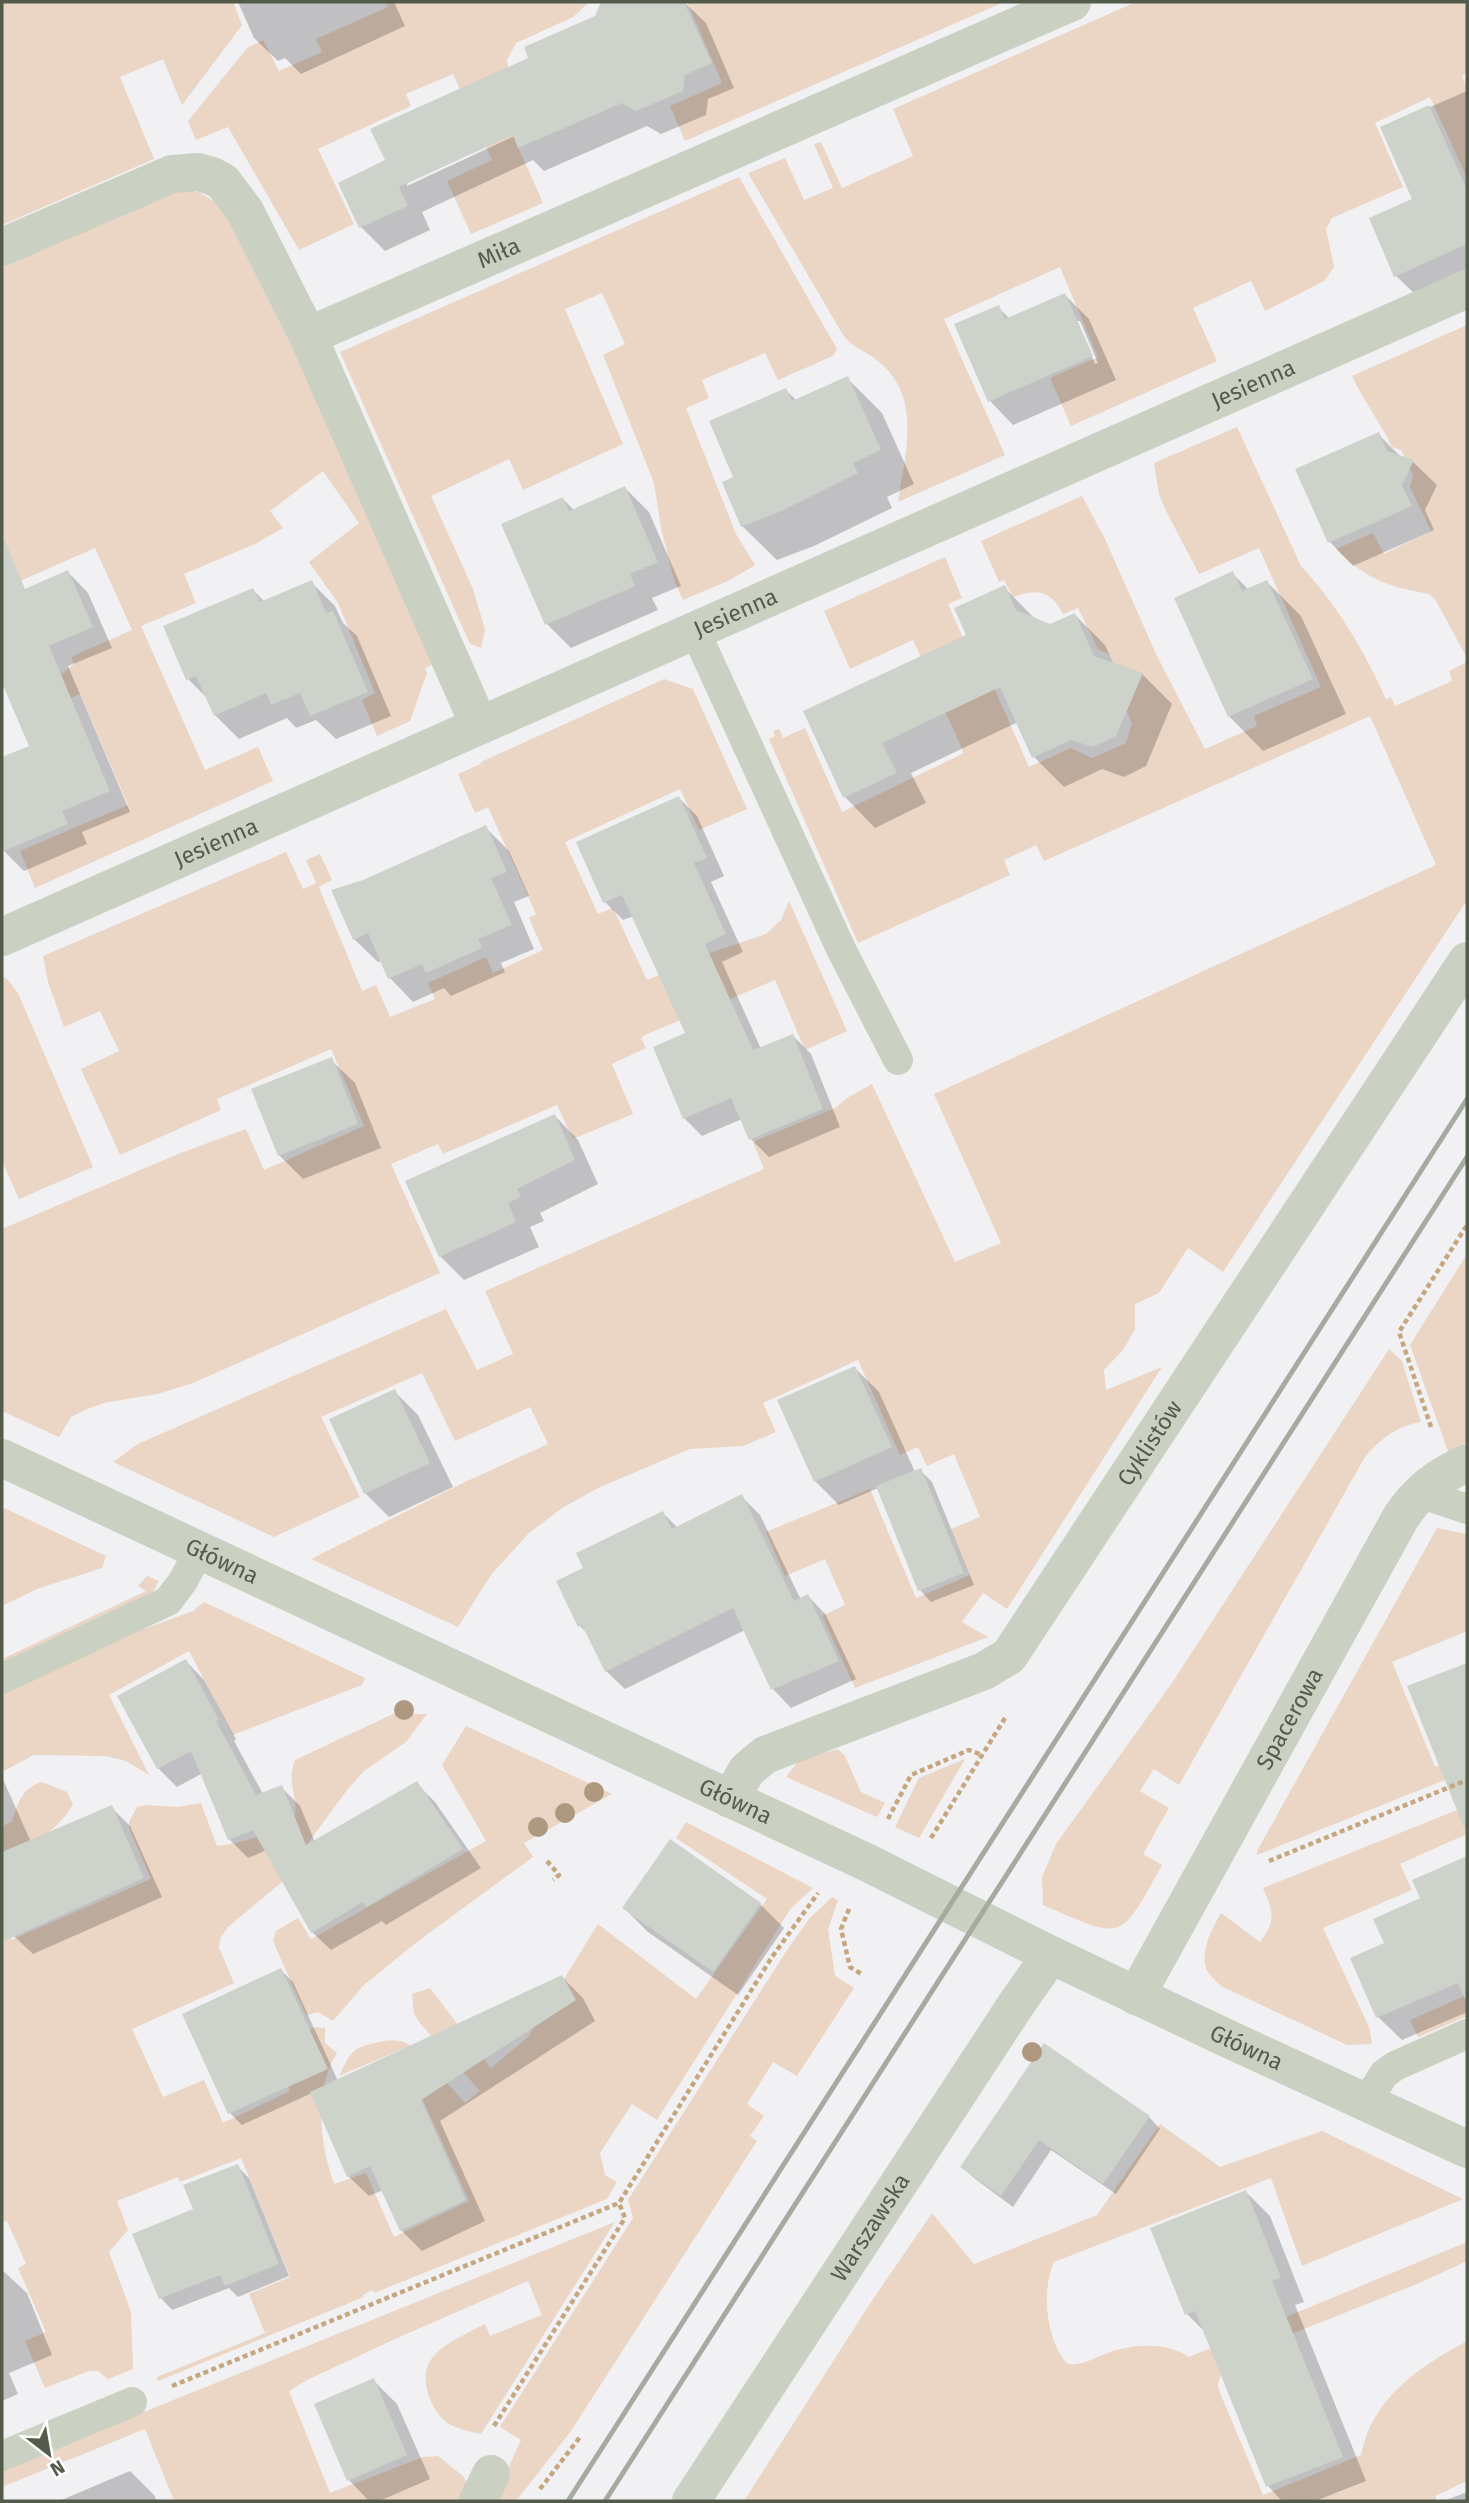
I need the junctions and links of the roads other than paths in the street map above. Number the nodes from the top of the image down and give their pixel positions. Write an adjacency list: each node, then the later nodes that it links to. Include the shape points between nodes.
1 (1072, 2): 4 (street, Miła)
2 (2, 247): 4 (street, via 172,174 198,172 223,182 244,211)
3 (1467, 289): 5 (street, Jesienna)
4 (308, 336): 6 (street)
5 (695, 631): 6 (street, Jesienna); 9 (lane, via 841,949)
6 (479, 725): 7 (street, Jesienna)
7 (2, 937)
8 (1467, 961): 15 (street, Cyklistów, via 1009,1656 984,1671 765,1755 747,1770)
9 (898, 1060)
10 (2, 1458): 13 (street, Główna)
11 (1445, 1476): 12 (lane); 17 (street, Spacerowa, via 1395,1528)
12 (1467, 1508)
13 (199, 1551): 14 (lane, via 168,1601); 15 (street, Główna)
14 (2, 1679)
15 (730, 1799): 16 (street, Główna)
16 (1051, 1955): 17 (street, Główna); 23 (street, Warszawska)
17 (1136, 1996): 19 (street, Główna)
18 (1467, 2034): 19 (lane, via 1395,2066 1384,2074)
19 (1366, 2102): 20 (street, Główna)
20 (1467, 2149)
21 (132, 2402): 22 (lane)
22 (2, 2456)
23 (691, 2501)

